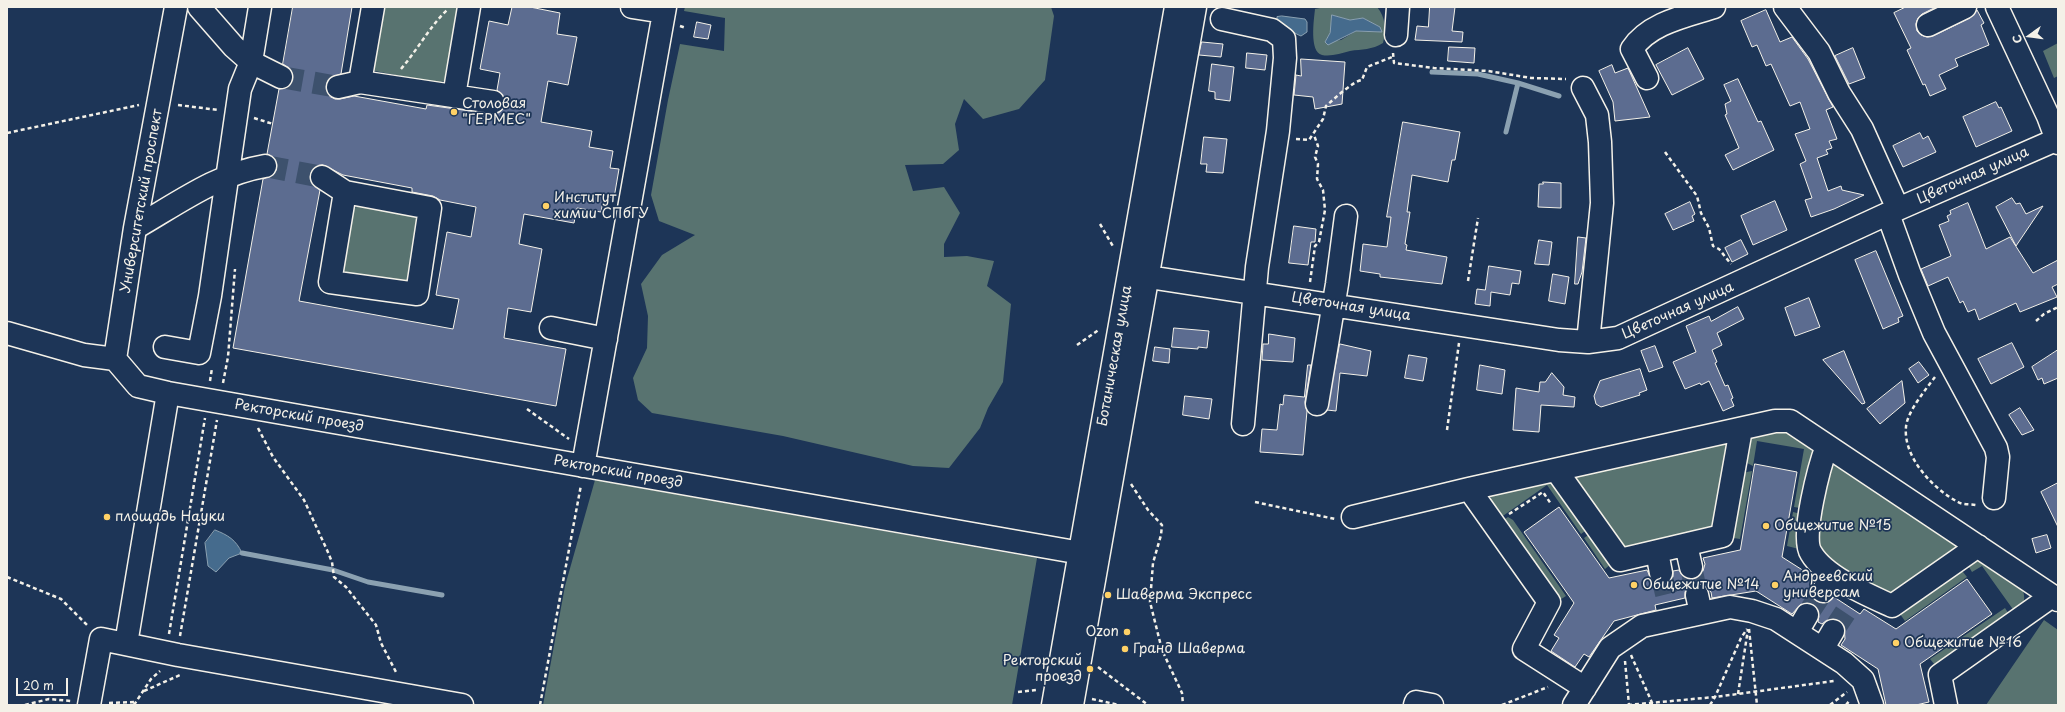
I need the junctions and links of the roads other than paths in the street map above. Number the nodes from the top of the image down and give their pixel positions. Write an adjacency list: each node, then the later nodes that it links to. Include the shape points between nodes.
1 (176, 7): 33 (street, Университетский проспект)
2 (199, 7): 18 (street)
3 (260, 7): 18 (street)
4 (373, 7): 21 (street)
5 (469, 7): 24 (street)
6 (632, 7): 14 (street)
7 (1176, 7): 34 (street, Ботаническая улица)
8 (1195, 7): 34 (street, Ботаническая улица)
9 (1398, 7): 17 (street)
10 (1714, 7): 20 (street, via 1653,29 1639,38 1632,49)
11 (1785, 7): 31 (street, via 1819,52 1839,93 1862,129)
12 (1964, 7): 16 (street)
13 (1997, 7): 26 (street)
14 (664, 10): 39 (street)
15 (1222, 19): 35 (street, via 1272,30 1284,39 1285,58 1276,142)
16 (1928, 25)
17 (1396, 35)
18 (250, 62): 19 (street); 28 (street, via 240,89)
19 (281, 77)
20 (1647, 78)
21 (360, 82): 22 (street); 24 (street)
22 (338, 87)
23 (1583, 88): 40 (street, via 1597,116 1602,203)
24 (454, 96): 25 (street)
25 (493, 102)
26 (2058, 141): 31 (street, Цветочная улица)
27 (265, 166): 28 (street, via 243,170)
28 (226, 177): 33 (street); 41 (street, via 210,296 199,353)
29 (322, 177): 30 (street)
30 (345, 192): 30 (street, via 430,208 417,294 330,282)
31 (1893, 212): 40 (street, Цветочная улица, via 1632,333 1618,338); 51 (street, via 1910,275 1934,333 1996,448 1998,457)
32 (1346, 216): 36 (street)
33 (135, 228): 42 (street, Университетский проспект)
34 (1138, 276): 35 (street, Цветочная улица); 56 (street, Ботаническая улица)
35 (1255, 292): 36 (street, Цветочная улица); 45 (street)
36 (1332, 304): 40 (street, Цветочная улица, via 1559,340); 44 (street)
37 (551, 328): 39 (street)
38 (7, 333): 42 (street, via 84,355)
39 (606, 339): 48 (street)
40 (1588, 342)
41 (165, 347)
42 (115, 359): 43 (street, Ректорский проезд, via 138,386)
43 (168, 393): 48 (street, Ректорский проезд); 60 (street)
44 (1317, 404)
45 (1243, 424)
46 (1741, 429): 47 (street, via 1775,421 1790,421); 49 (street); 53 (street, via 1722,536)
47 (1828, 446): 54 (street); 54 (street, via 1820,466 1807,533 1810,553 1828,583 1854,599 1892,606)
48 (584, 459): 56 (street, Ректорский проезд)
49 (1556, 470): 50 (street); 55 (street, via 1620,560)
50 (1469, 489): 52 (street); 61 (street, via 1549,602 1524,649)
51 (1994, 498)
52 (1353, 517)
53 (1686, 545): 55 (street); 57 (street)
54 (1978, 546): 59 (street)
55 (1657, 552): 58 (street)
56 (1089, 555): 62 (street, Ботаническая улица); 63 (street, Ботаническая улица)
57 (1691, 567)
58 (1662, 573)
59 (2055, 598): 69 (street, via 1940,675)
60 (126, 644): 64 (street, via 101,639); 65 (street)
61 (1577, 690): 68 (street, via 1610,648 1670,611 1699,604 1752,611 1776,619 1802,623 1828,640 1844,663 1863,680)
62 (1046, 697)
63 (1081, 701)
64 (89, 704)
65 (462, 705)
66 (1415, 705): 67 (street, via 1416,702)
67 (1432, 705)
68 (1872, 705)
69 (1946, 705)

